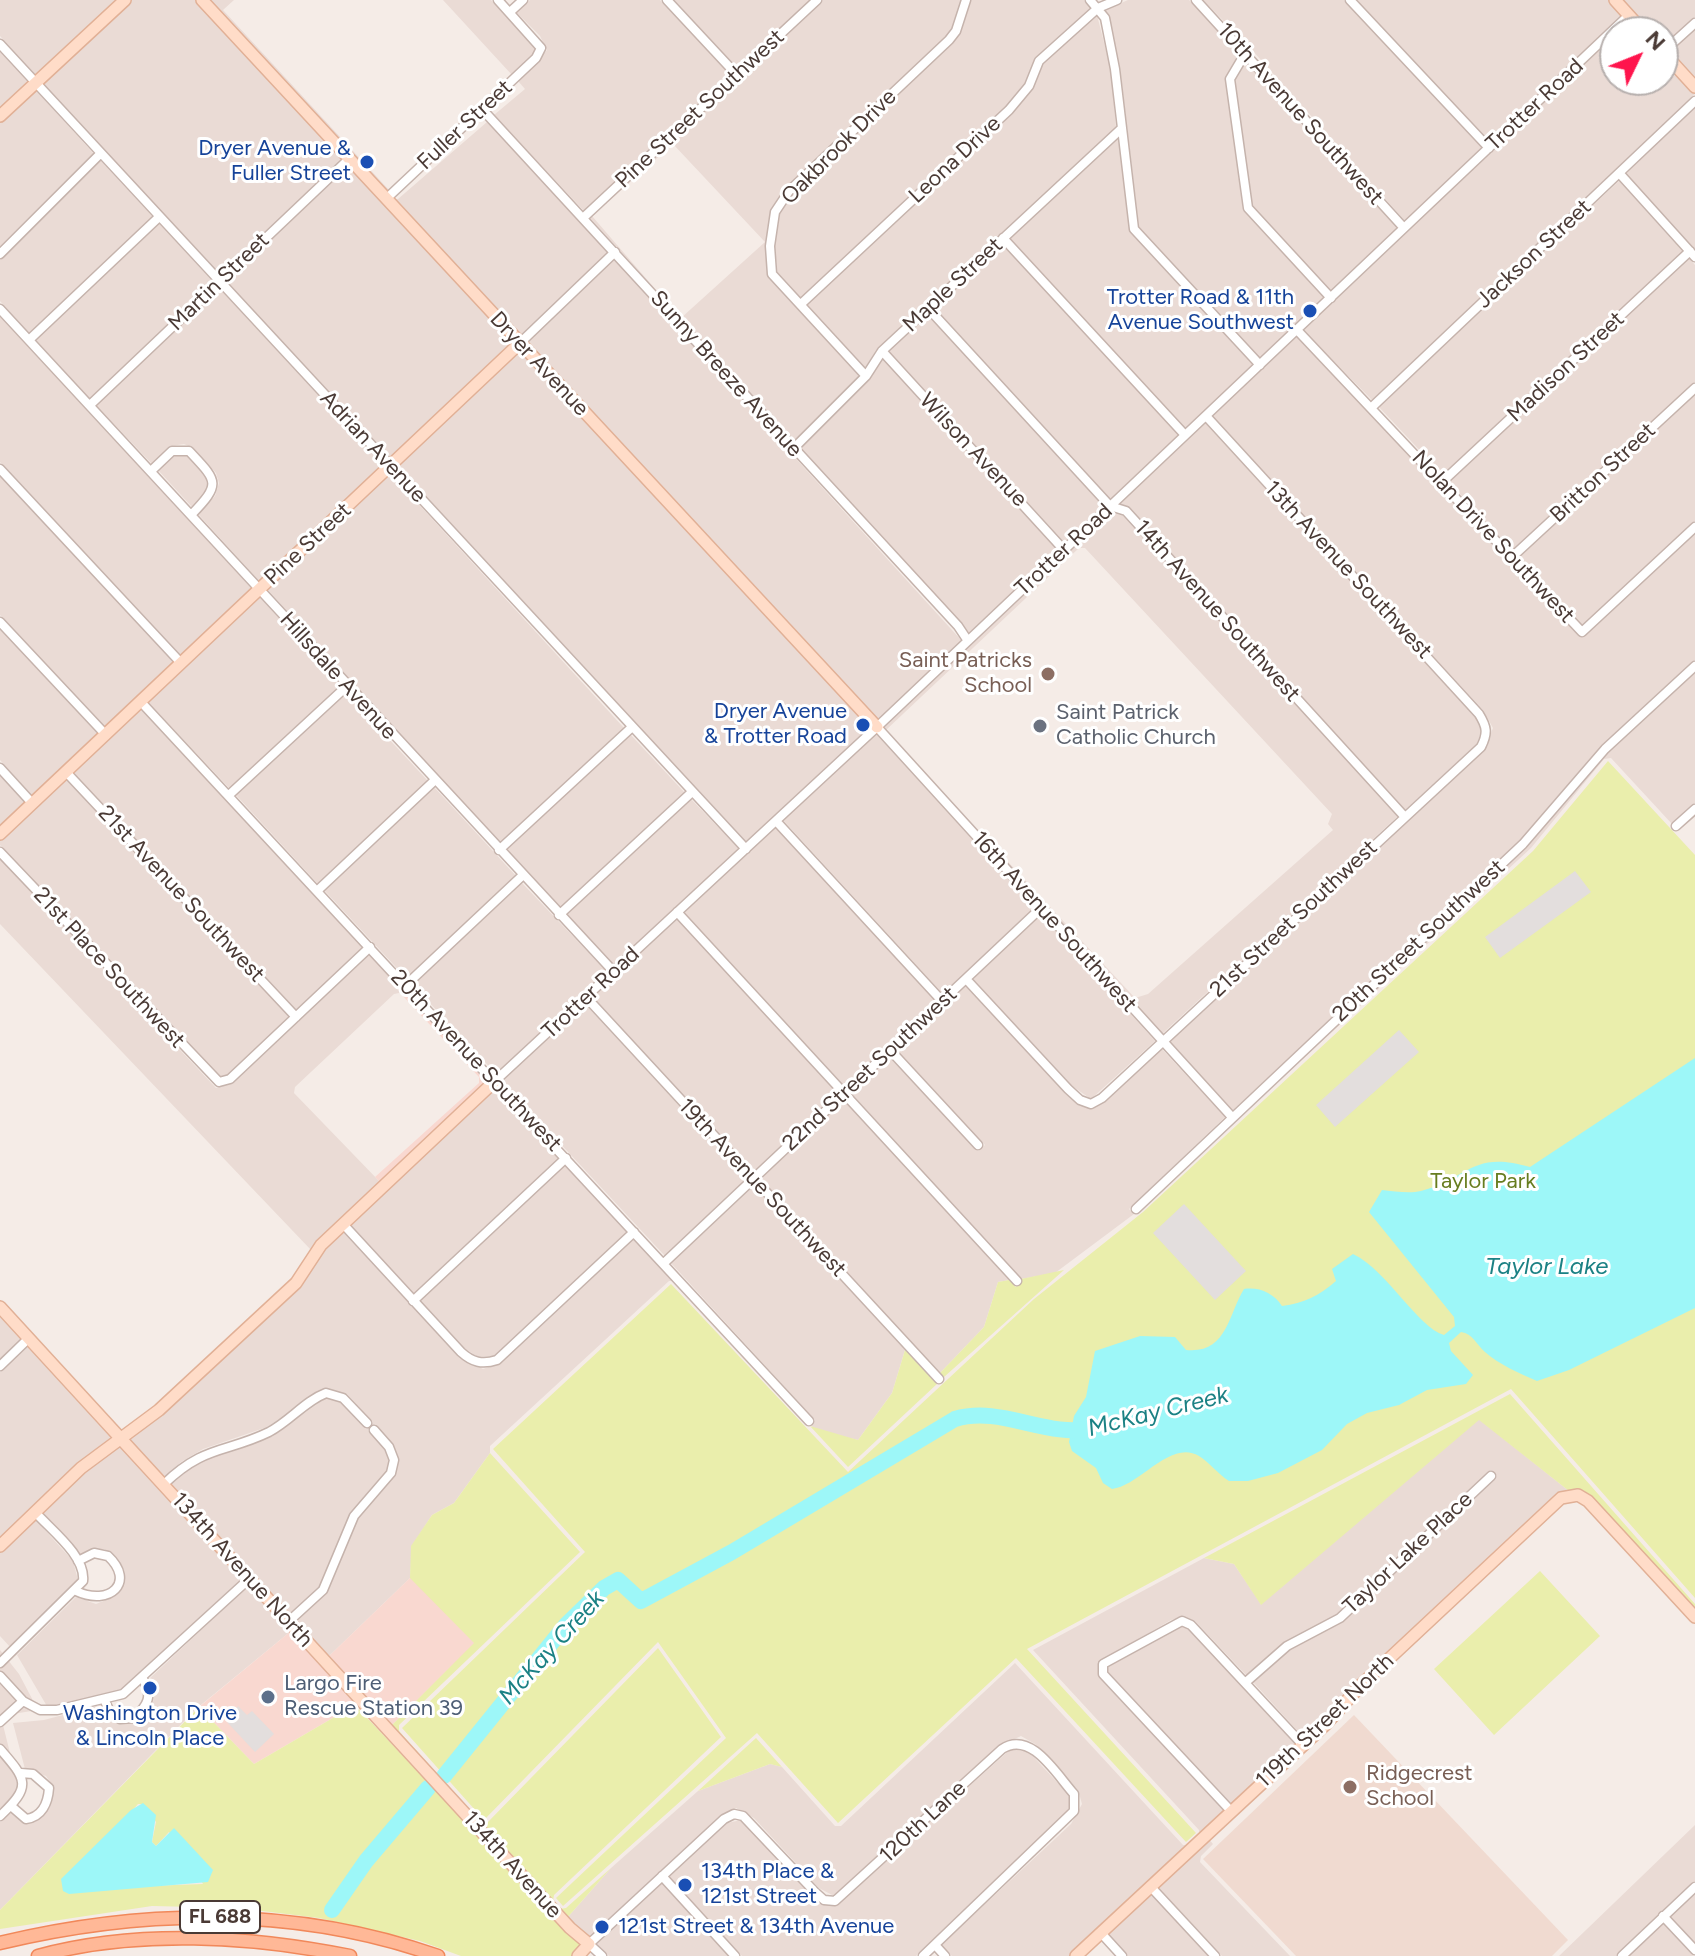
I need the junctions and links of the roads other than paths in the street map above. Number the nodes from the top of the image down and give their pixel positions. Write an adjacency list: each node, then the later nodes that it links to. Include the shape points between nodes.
1 (125, 0): 22 (street)
2 (202, 0): 30 (street, Dryer Avenue)
3 (498, 0): 14 (street)
4 (523, 0): 14 (street)
5 (667, 0): 21 (street)
6 (817, 0): 21 (street, Pine Street Southwest)
7 (966, 0): 42 (street, Oakbrook Drive, via 949,40 789,191 775,212 772,274)
8 (1090, 0): 13 (street)
9 (1117, 0): 13 (street)
10 (1196, 0): 19 (street, 10th Avenue Southwest)
11 (1350, 0): 28 (street)
12 (1615, 0): 15 (street)
13 (1098, 8): 27 (street, via 1105,18 1115,69); 42 (street, Leona Drive, via 1039,61 1029,86 1009,110)
14 (510, 12): 25 (street, Fuller Street, via 541,48)
15 (1629, 15): 28 (street, Trotter Road)
16 (1695, 23): 17 (street)
17 (1679, 38)
18 (0, 44): 22 (street, Adrian Avenue)
19 (1246, 52): 35 (street, 10th Avenue Southwest); 41 (street, via 1230,79 1248,208)
20 (1679, 70): 23 (street)
21 (736, 74): 34 (street, Pine Street Southwest)
22 (35, 82): 26 (street); 29 (street, Adrian Avenue)
23 (1695, 87)
24 (1695, 101): 31 (street, Jackson Street)
25 (482, 109): 32 (street, Fuller Street); 34 (street, Sunny Breeze Avenue)
26 (0, 116)
27 (1121, 129): 36 (street, Maple Street); 49 (street, via 1134,229)
28 (1489, 148): 35 (street, Trotter Road)
29 (100, 154): 33 (street, Adrian Avenue); 38 (street)
30 (349, 159): 32 (street, Dryer Avenue); 40 (street, Martin Street)
31 (1620, 174): 39 (street); 53 (street, Jackson Street)
32 (386, 199): 47 (street, Dryer Avenue)
33 (159, 217): 40 (street, Adrian Avenue); 46 (street)
34 (583, 218): 37 (street, Sunny Breeze Avenue)
35 (1404, 228): 41 (street, Trotter Road)
36 (1003, 238): 43 (street, Maple Street); 55 (street)
37 (615, 252): 47 (street, Pine Street); 56 (street, Sunny Breeze Avenue)
38 (0, 254)
39 (1692, 254): 60 (street, Madison Street)
40 (219, 282): 52 (street, Martin Street); 57 (street, Adrian Avenue)
41 (1331, 298): 45 (street, Trotter Road)
42 (801, 304): 50 (street, Oakbrook Drive)
43 (928, 308): 48 (street, Maple Street); 61 (street, 14th Avenue Southwest)
44 (0, 309): 46 (street, Hillsdale Avenue)
45 (1297, 330): 49 (street, Trotter Road); 53 (street, Nolan Drive Southwest)
46 (29, 340): 52 (street, Hillsdale Avenue)
47 (520, 343): 57 (street, Pine Street); 73 (street, Dryer Avenue)
48 (882, 351): 50 (street, Maple Street); 64 (street, Wilson Avenue)
49 (1260, 365): 54 (street, Trotter Road)
50 (866, 376): 56 (street, Maple Street)
51 (1695, 388): 65 (street, Britton Street)
52 (90, 405): 59 (street, Hillsdale Avenue)
53 (1372, 407): 60 (street, Nolan Drive Southwest)
54 (1206, 416): 55 (street, Trotter Road); 74 (street, 13th Avenue Southwest)
55 (1185, 435): 61 (street, Trotter Road)
56 (794, 448): 68 (street, Sunny Breeze Avenue)
57 (391, 466): 66 (street, Pine Street); 75 (street, Adrian Avenue)
58 (0, 469): 69 (street)
59 (151, 471): 62 (street, Hillsdale Avenue); 62 (street, via 172,451 189,451 215,485)
60 (1442, 482): 65 (street, Nolan Drive Southwest)
61 (1110, 506): 64 (street, Trotter Road); 84 (street, 14th Avenue Southwest, via 1126,511)
62 (192, 514): 66 (street, Hillsdale Avenue)
63 (1695, 527): 65 (street, Nolan Drive Southwest, via 1582,632)
64 (1064, 550): 68 (street, Trotter Road)
65 (1511, 558)
66 (260, 590): 69 (street, Pine Street); 71 (street, Hillsdale Avenue)
67 (0, 622): 76 (street)
68 (968, 641): 73 (street, Trotter Road)
69 (181, 663): 72 (street, Pine Street)
70 (1695, 666): 107 (street, 20th Street Southwest, via 1605,749 1523,844)
71 (347, 686): 79 (street, Hillsdale Avenue); 81 (street)
72 (141, 702): 76 (street, Pine Street); 81 (street, 20th Avenue Southwest)
73 (877, 727): 85 (street, Trotter Road); 93 (street, 16th Avenue Southwest)
74 (1487, 727): 84 (street, 21st Street Southwest, via 1481,747)
75 (631, 728): 80 (street, Adrian Avenue); 89 (street)
76 (106, 735): 78 (street, Pine Street)
77 (0, 768): 82 (street)
78 (66, 772): 82 (street, Pine Street); 102 (street, 21st Avenue Southwest)
79 (434, 781): 89 (street, Hillsdale Avenue); 92 (street)
80 (692, 792): 88 (street, Adrian Avenue); 95 (street)
81 (229, 795): 92 (street, 20th Avenue Southwest)
82 (32, 803): 87 (street, Pine Street)
83 (1695, 809): 86 (street)
84 (1404, 816): 103 (street, 21st Street Southwest)
85 (776, 821): 88 (street, Trotter Road); 101 (street)
86 (1676, 826)
87 (0, 834)
88 (746, 849): 94 (street, Trotter Road)
89 (499, 850): 91 (street, Hillsdale Avenue)
90 (0, 852): 102 (street, 21st Place Southwest, via 219,1082 230,1079)
91 (522, 876): 95 (street, Hillsdale Avenue); 99 (street)
92 (317, 891): 96 (street, 20th Avenue Southwest)
93 (1041, 908): 98 (street, 22nd Street Southwest); 103 (street, 16th Avenue Southwest)
94 (677, 912): 97 (street, Trotter Road); 106 (street)
95 (559, 915): 97 (street, Hillsdale Avenue)
96 (370, 947): 99 (street, 20th Avenue Southwest); 102 (street)
97 (613, 971): 100 (street, Trotter Road)
98 (966, 979): 101 (street, 22nd Street Southwest); 103 (street, 21st Street Southwest, via 1068,1089 1091,1104)
99 (406, 985): 105 (street, 20th Avenue Southwest)
100 (586, 997): 105 (street, Trotter Road); 110 (street, 19th Avenue Southwest)
101 (942, 1001): 104 (street, 22nd Street Southwest)
102 (296, 1017)
103 (1162, 1041): 107 (street, 16th Avenue Southwest)
104 (890, 1050): 106 (street, 22nd Street Southwest); 108 (street)
105 (495, 1081): 109 (street, 20th Avenue Southwest); 112 (street)
106 (844, 1093): 110 (street, 22nd Street Southwest); 115 (street)
107 (1232, 1117): 111 (street, 20th Street Southwest)
108 (978, 1145)
109 (566, 1158): 113 (street, 20th Avenue Southwest); 116 (street)
110 (754, 1179): 114 (street, 22nd Street Southwest); 120 (street, 19th Avenue Southwest)
111 (1136, 1209)
112 (343, 1224): 116 (street); 124 (street, via 315,1252 296,1283)
113 (634, 1232): 114 (street, 20th Avenue Southwest); 116 (street, via 497,1360 486,1363 467,1357)
114 (664, 1263): 121 (street, 20th Avenue Southwest)
115 (1017, 1281)
116 (413, 1301)
117 (0, 1307): 118 (street)
118 (29, 1338): 119 (street); 124 (street)
119 (0, 1366)
120 (939, 1379)
121 (809, 1421)
122 (367, 1423): 126 (street, via 343,1398 326,1393 269,1432 194,1459)
123 (374, 1430): 133 (street, via 389,1447 391,1473 354,1516 323,1590)
124 (123, 1439): 126 (street, 134th Avenue North); 127 (street, via 81,1468)
125 (1491, 1476): 137 (street, Taylor Lake Place, via 1340,1618 1287,1646)
126 (164, 1484): 130 (street, 134th Avenue North)
127 (35, 1512): 128 (street); 129 (street)
128 (0, 1546)
129 (78, 1561): 131 (street, via 84,1573); 131 (street, via 94,1553 108,1556 119,1578 104,1598)
130 (249, 1579): 133 (street, 134th Avenue North); 136 (street)
131 (76, 1591): 134 (street)
132 (1695, 1617): 141 (street, 119th Street North, via 1588,1501 1578,1495 1561,1498)
133 (288, 1622): 143 (street, 134th Avenue North)
134 (0, 1663)
135 (0, 1676): 139 (street)
136 (143, 1679): 138 (street, via 123,1694); 138 (street, via 149,1701 134,1718 120,1719)
137 (1246, 1682): 141 (street); 146 (street, via 1182,1621 1103,1664 1101,1670)
138 (104, 1699): 139 (street, via 57,1710 40,1710)
139 (23, 1701): 140 (street)
140 (0, 1722)
141 (1303, 1745): 146 (street, 119th Street North)
142 (0, 1749): 144 (street)
143 (426, 1771): 154 (street, 134th Avenue)
144 (21, 1773): 145 (street, via 23,1789); 145 (street, via 43,1780 49,1788 45,1806 26,1819)
145 (11, 1806): 147 (street)
146 (1231, 1811): 149 (street, 119th Street North)
147 (0, 1816)
148 (662, 1876): 154 (street); 155 (street, 120th Lane, via 734,1814 750,1821 824,1900 835,1901 1002,1749 1022,1742 1032,1747 1076,1802 1068,1820); 162 (street)
149 (1150, 1886): 152 (street, 119th Street North); 167 (street)
150 (1695, 1887): 151 (street)
151 (1663, 1916): 156 (street); 168 (street)
152 (1101, 1933): 165 (street, 119th Street North); 166 (street)
153 (0, 1943): 159 (main road, FL 688, via 139,1919 235,1917 320,1926)
154 (589, 1944): 160 (street); 161 (street, 134th Avenue)
155 (935, 1945): 163 (street); 164 (street)
156 (1695, 1950)
157 (38, 1956): 158 (main road, FL 688, via 175,1940 274,1944)
158 (350, 1956)
159 (438, 1956)
160 (578, 1956)
161 (602, 1956)
162 (735, 1956)
163 (923, 1956)
164 (945, 1956)
165 (1076, 1956)
166 (1122, 1956)
167 (1215, 1956)
168 (1622, 1956)

